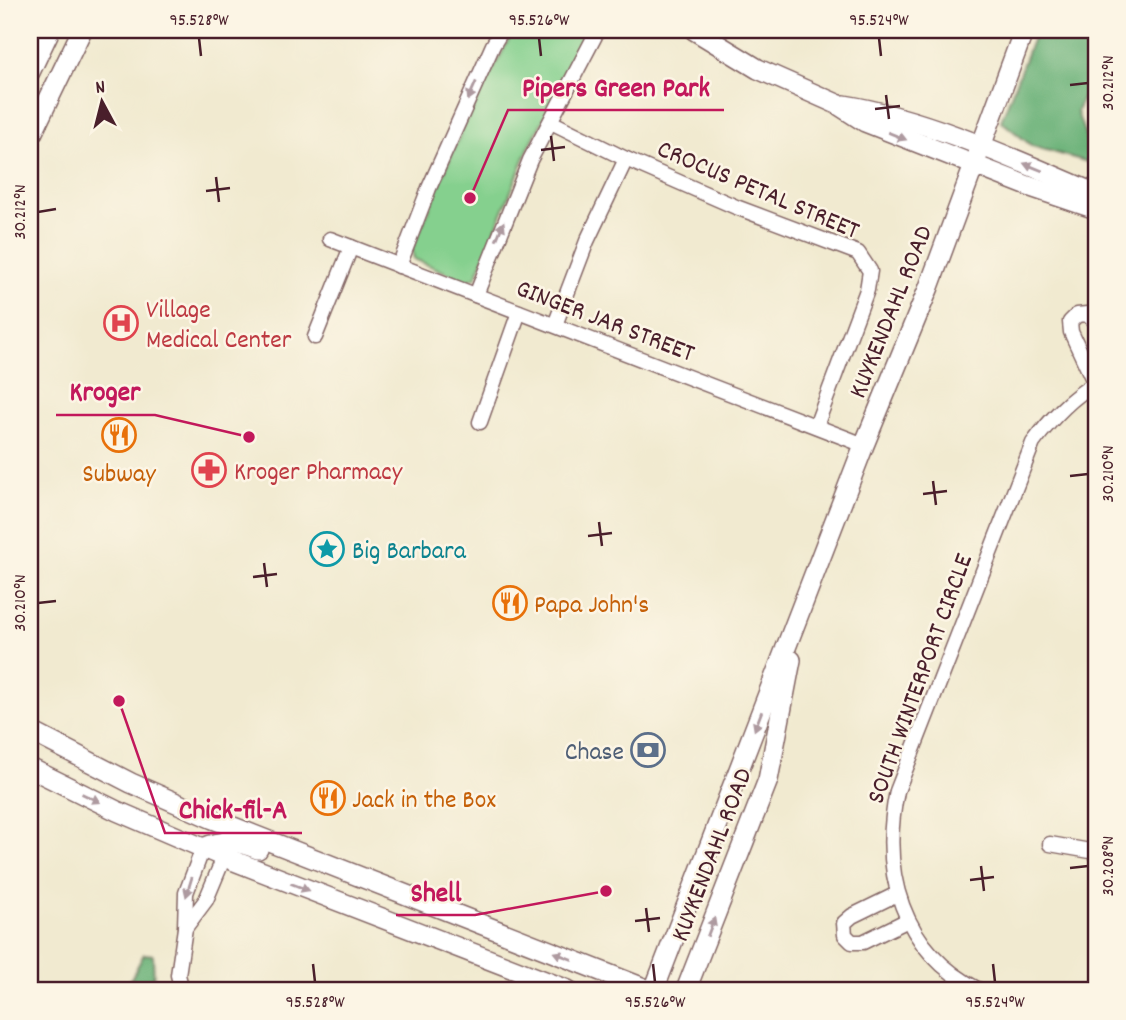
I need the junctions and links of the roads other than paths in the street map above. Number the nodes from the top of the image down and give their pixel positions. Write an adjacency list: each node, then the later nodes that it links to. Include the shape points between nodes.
1 (50, 30): 7 (main road)
2 (82, 30): 9 (main road)
3 (502, 30): 16 (street, one-way to 16, via 429,188)
4 (598, 30): 8 (street)
5 (694, 30): 10 (main road, via 775,79 837,104 925,126)
6 (1024, 30): 10 (main road, KUYKENDAHL ROAD)
7 (30, 72)
8 (551, 122): 11 (street, CROCUS PETAL STREET); 17 (street, one-way to 8, via 530,160)
9 (30, 138)
10 (978, 156): 12 (main road, one-way to 10); 13 (main road); 25 (main road, KUYKENDAHL ROAD)
11 (626, 159): 20 (street, via 587,241); 24 (street, CROCUS PETAL STREET, via 858,253 870,271 867,290)
12 (1096, 194)
13 (1096, 209)
14 (330, 239): 15 (street, GINGER JAR STREET)
15 (351, 247): 16 (street, GINGER JAR STREET); 21 (street)
16 (399, 266): 17 (street, GINGER JAR STREET)
17 (476, 295): 18 (street, GINGER JAR STREET)
18 (519, 312): 20 (street, GINGER JAR STREET); 23 (street)
19 (1096, 323): 22 (street, via 1087,314 1070,322)
20 (555, 325): 24 (street, GINGER JAR STREET)
21 (315, 337)
22 (1096, 383): 36 (street, SOUTH WINTERPORT CIRCLE, via 1055,415 1033,443 897,791 890,840)
23 (480, 422)
24 (816, 426): 25 (street, GINGER JAR STREET)
25 (864, 444): 26 (main road, KUYKENDAHL ROAD)
26 (800, 611): 41 (main road, KUYKENDAHL ROAD, one-way to 41); 42 (main road, KUYKENDAHL ROAD, one-way to 26, via 768,780)
27 (30, 730): 30 (main road, via 131,783)
28 (30, 768): 29 (main road, one-way to 29)
29 (137, 820): 30 (main road, via 157,819 205,835); 32 (main road)
30 (237, 828): 34 (main road)
31 (1050, 844): 33 (street)
32 (203, 848): 34 (main road, via 226,841 277,855); 35 (main road); 38 (street, one-way to 38, via 186,893)
33 (1096, 852)
34 (300, 853): 41 (main road, one-way to 34)
35 (224, 857): 38 (street, via 206,900); 40 (main road, one-way to 40)
36 (898, 894): 37 (street, SOUTH WINTERPORT CIRCLE); 37 (street, via 852,916 845,923 845,935 852,942 863,942)
37 (908, 920): 43 (street, SOUTH WINTERPORT CIRCLE, via 931,954)
38 (185, 928): 39 (street, via 178,975)
39 (182, 990)
40 (568, 990)
41 (652, 990)
42 (686, 990)
43 (979, 990)

